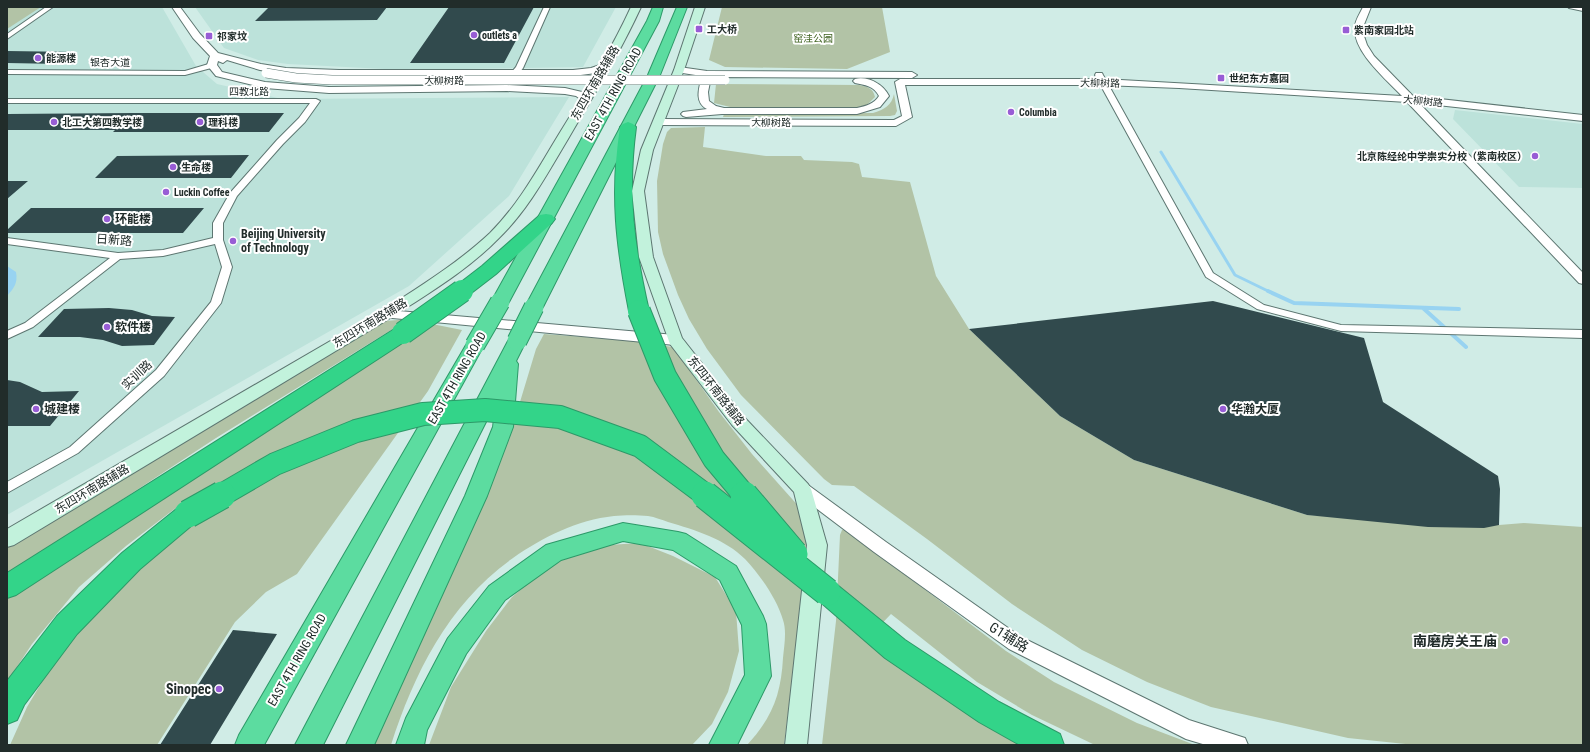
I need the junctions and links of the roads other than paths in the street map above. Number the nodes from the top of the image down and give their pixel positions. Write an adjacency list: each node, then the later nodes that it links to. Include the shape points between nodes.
1 (50, 7): 11 (street)
2 (176, 7): 12 (street, 大柳树路, via 204,45)
3 (547, 7): 17 (street)
4 (636, 7): 14 (main road, 东四环南路辅路)
5 (658, 7): 30 (highway, EAST 4TH RING ROAD, via 653,21)
6 (682, 7): 29 (highway, via 654,75)
7 (700, 7): 15 (main road, 东四环南路辅路)
8 (1367, 7): 22 (street, via 1359,23 1361,41 1371,58)
9 (1571, 7): 10 (street)
10 (1583, 9)
11 (7, 37)
12 (215, 55): 13 (street); 17 (street, via 286,72); 25 (street, 大柳树路, bridge, via 238,66 296,78 856,80 873,84 884,96 879,104 865,110 849,112)
13 (212, 65): 16 (street, 银杏大道, via 185,73); 21 (street, via 219,74 265,85 329,90)
14 (606, 66): 17 (street, via 593,71 573,73); 23 (main road, 东四环南路辅路)
15 (679, 70): 18 (street, 大柳树路); 28 (main road, 东四环南路辅路)
16 (7, 72)
17 (514, 74): 21 (street, via 518,76 513,86)
18 (707, 74): 19 (street, 大柳树路); 25 (street, via 702,96 704,102 713,109)
19 (900, 79): 20 (street, 大柳树路); 28 (street, 大柳树路, via 907,117 896,123)
20 (1101, 79): 22 (street, 大柳树路); 36 (street, via 1209,275 1261,307 1341,328)
21 (507, 88): 23 (street, via 565,91 579,94)
22 (1406, 95): 26 (street, 大柳树路); 27 (street, 大柳树路); 34 (street)
23 (586, 100): 35 (main road, 东四环南路辅路, via 525,201 495,235 444,277)
24 (7, 101): 31 (street, 四教北路, via 316,101 302,120 233,195 218,223)
25 (722, 111): 28 (street, via 681,114)
26 (1583, 111)
27 (1583, 118)
28 (659, 120): 38 (main road, 东四环南路辅路, via 647,150 638,192 646,257)
29 (628, 127): 39 (highway, bridge); 44 (highway, bridge, via 623,171 628,260 639,311 665,376 714,459)
30 (546, 219): 43 (highway, bridge, via 463,290 403,333); 46 (highway, EAST 4TH RING ROAD, bridge)
31 (218, 240): 33 (street, 日新路, via 163,253); 40 (street, 实训路, via 227,267 216,303 160,373 74,450)
32 (7, 241): 33 (street, 日新路)
33 (118, 256): 37 (street, via 29,325)
34 (1583, 280)
35 (387, 314): 38 (street); 42 (main road, 东四环南路辅路)
36 (1583, 334)
37 (7, 335)
38 (675, 340): 41 (main road, 东四环南路辅路, via 738,421)
39 (514, 347): 47 (highway); 48 (highway, via 503,427 476,496)
40 (7, 488)
41 (802, 489): 51 (main road, 东四环南路辅路, via 817,545); 53 (street, G1辅路, via 1015,643 1186,729)
42 (7, 539)
43 (7, 587)
44 (827, 592): 45 (highway, bridge, via 719,505 640,446 560,417 485,410 423,414 356,431 275,464 188,514 131,561 67,625 14,696); 52 (highway, via 895,649 989,712)
45 (7, 710)
46 (248, 745)
47 (309, 745)
48 (360, 745)
49 (410, 745): 50 (highway, via 415,728 457,646 496,593 554,552 623,532 678,541 728,573 754,624 758,676)
50 (722, 745)
51 (796, 745)
52 (1049, 745)
53 (1238, 745)

